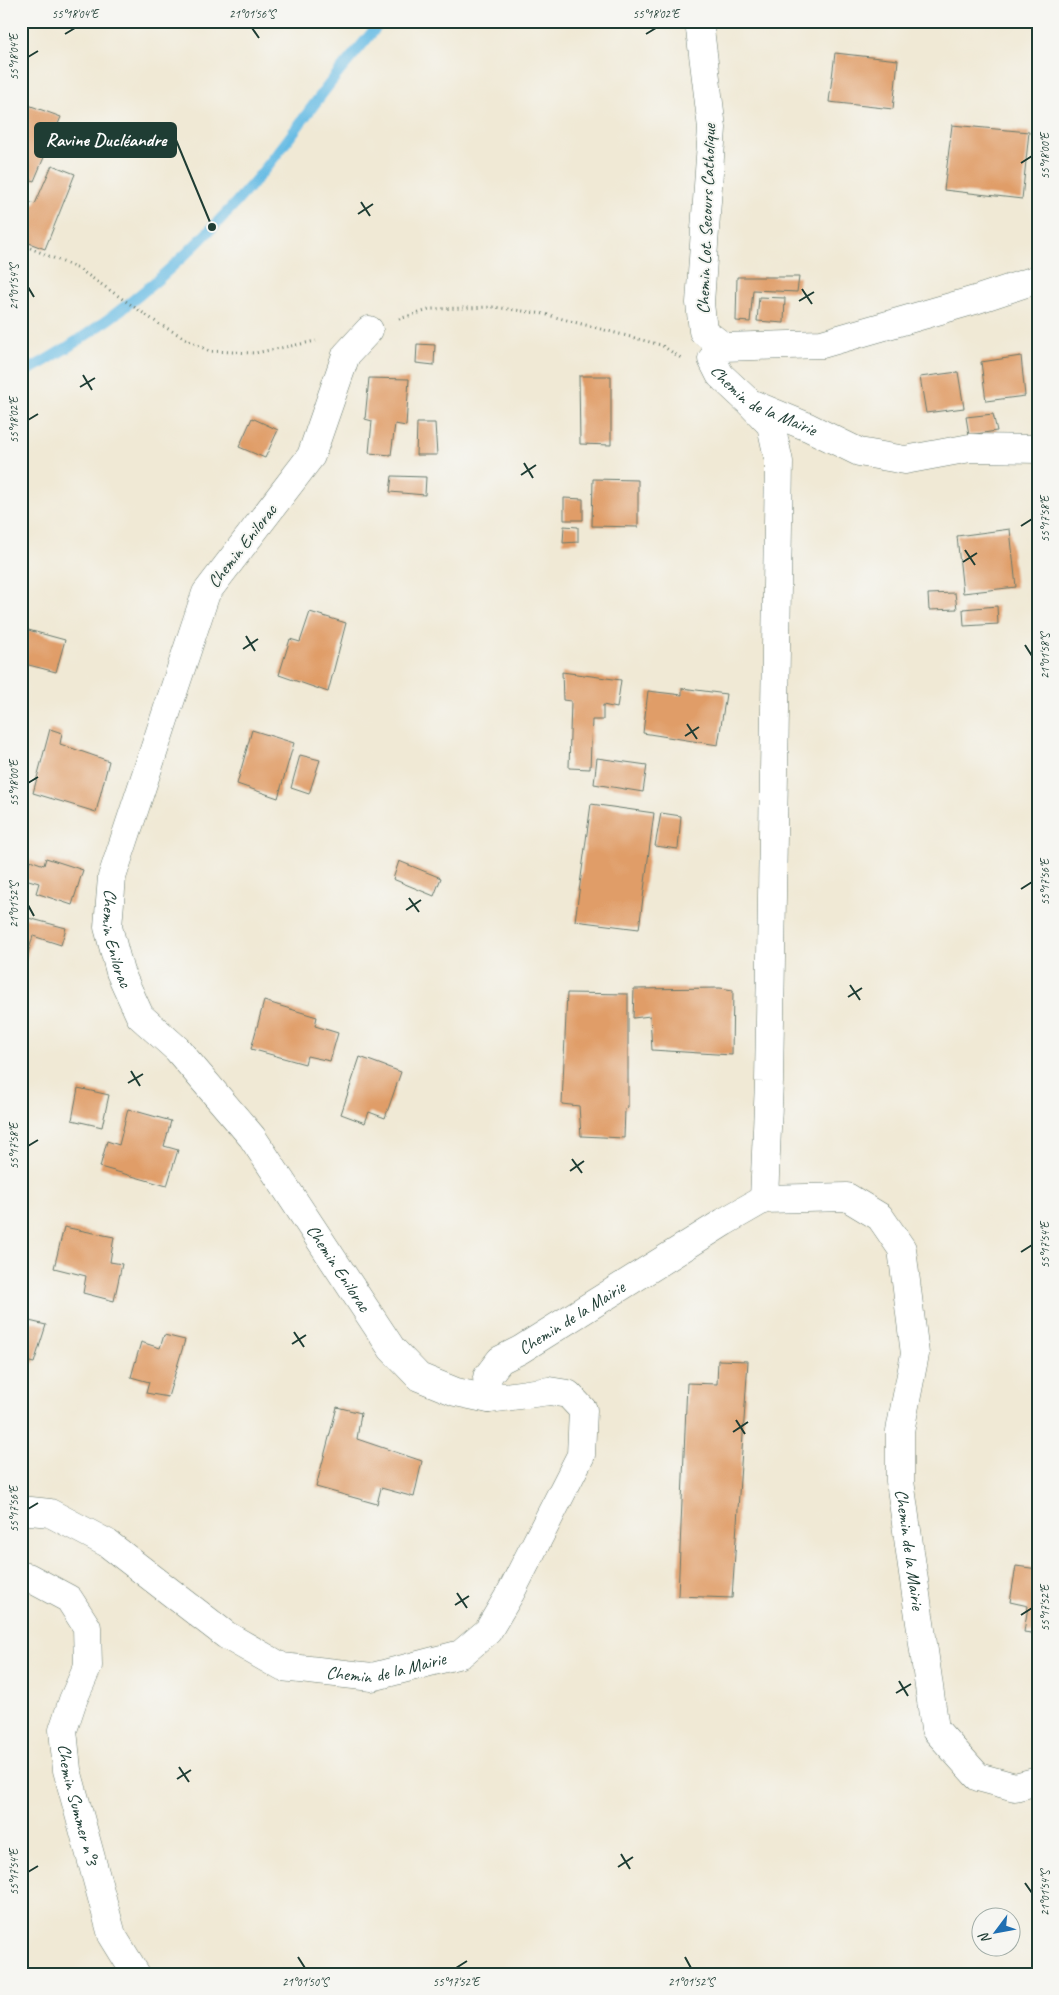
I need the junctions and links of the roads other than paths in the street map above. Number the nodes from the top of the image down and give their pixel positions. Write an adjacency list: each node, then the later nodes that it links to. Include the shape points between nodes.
1 (698, 21): 4 (street, Chemin Lot. Secours Catholique, via 712,128 700,303 703,331)
2 (1038, 279): 4 (street, Chemin de la Mairie, via 822,344)
3 (369, 330): 8 (street, Chemin Enilorac, via 346,355 311,456 206,593 112,877 108,927 120,972 140,1016 177,1049 252,1137 392,1349 419,1377 456,1392)
4 (724, 346): 5 (street, Chemin de la Mairie, via 712,360 720,375)
5 (750, 403): 6 (street, Chemin de la Mairie, via 859,452 905,460 970,448); 7 (street, via 771,425 778,462 769,1082)
6 (1038, 449)
7 (764, 1199): 8 (street, Chemin de la Mairie, via 500,1360 487,1377); 11 (street, Chemin de la Mairie, via 847,1197 880,1217 902,1249 915,1354 900,1432 900,1481 936,1729 978,1777 1015,1787)
8 (489, 1399): 9 (street, Chemin de la Mairie, via 549,1391 568,1394 583,1410 581,1455 488,1631 461,1654 372,1677 282,1667 226,1634 107,1543 50,1513)
9 (21, 1510)
10 (21, 1576): 12 (street, Chemin Summer n°3, via 69,1600 87,1627 88,1666 63,1730 66,1770 112,1934)
11 (1038, 1782)
12 (136, 1974)

